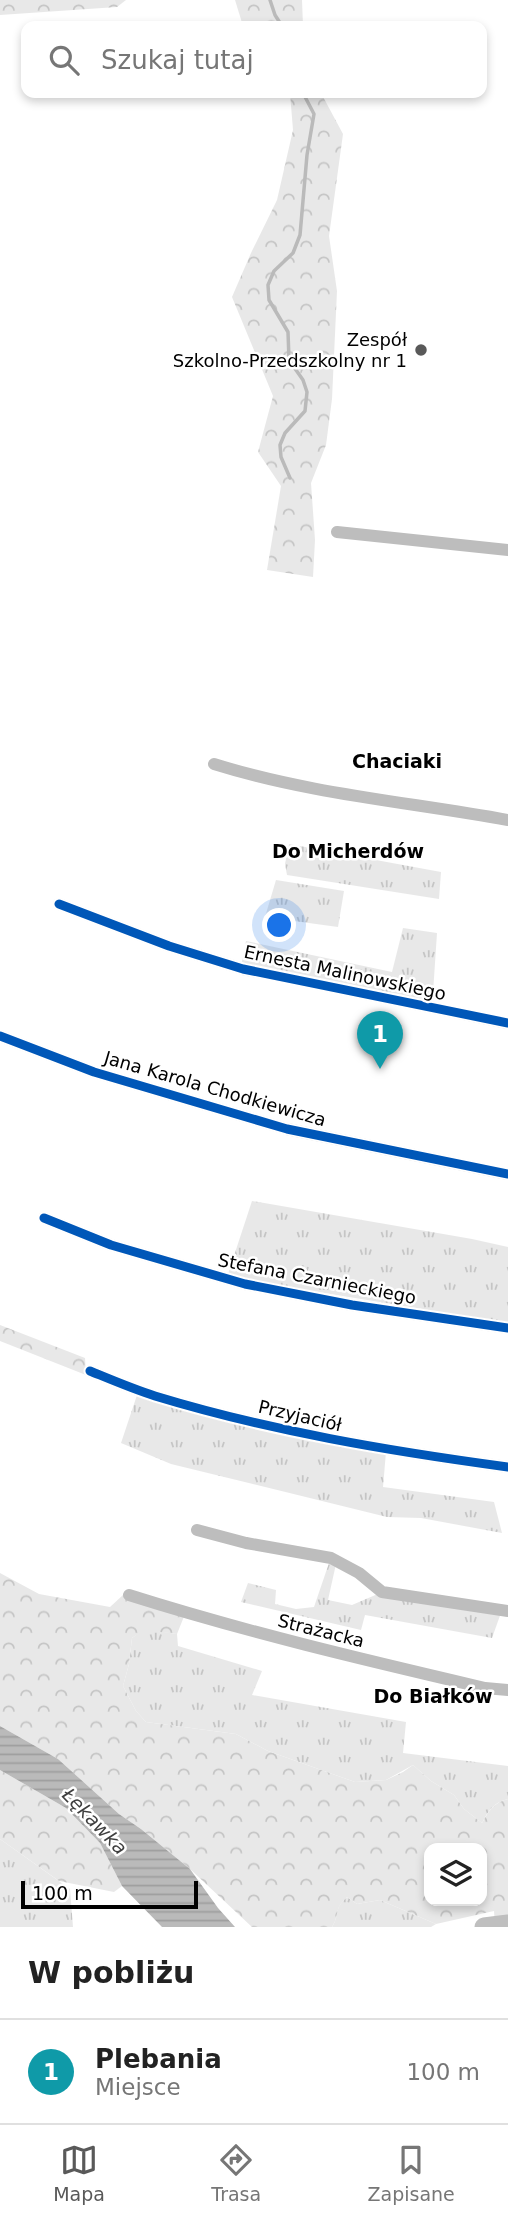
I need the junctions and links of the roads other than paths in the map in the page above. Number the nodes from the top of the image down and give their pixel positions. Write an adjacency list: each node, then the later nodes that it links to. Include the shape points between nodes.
1 (337, 533): 2 (street)
2 (508, 550)
3 (214, 764): 4 (street, via 331,792)
4 (508, 820)
5 (59, 904): 6 (street, Ernesta Malinowskiego, via 243,969)
6 (508, 1023)
7 (0, 1036): 8 (street, Jana Karola Chodkiewicza, via 94,1072 287,1129)
8 (508, 1174)
9 (44, 1218): 10 (street, Stefana Czarnieckiego, via 111,1245 245,1284)
10 (508, 1328)
11 (90, 1371): 12 (street, Przyjaciół, via 215,1413 332,1440)
12 (508, 1467)
13 (197, 1530): 15 (street, via 331,1558 382,1592)
14 (128, 1595): 16 (street, Strażacka, via 324,1650)
15 (508, 1611)
16 (508, 1690)
17 (508, 1924): 18 (main road)
18 (484, 1927)

